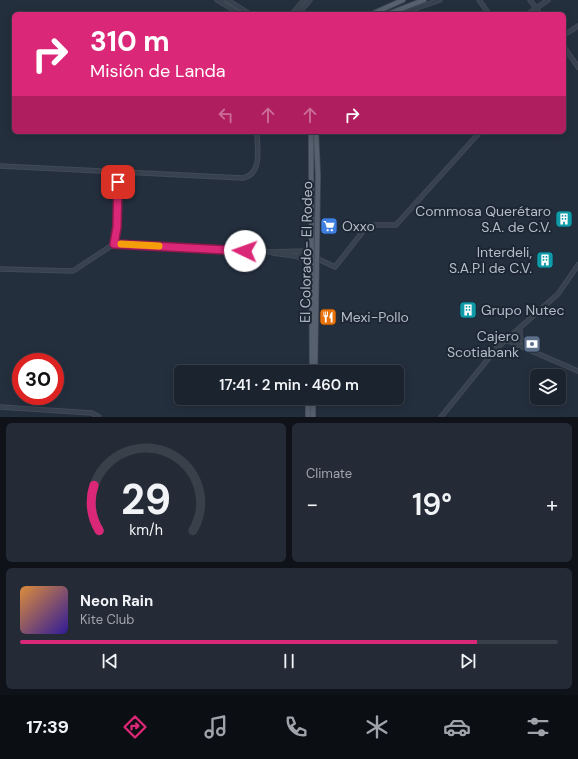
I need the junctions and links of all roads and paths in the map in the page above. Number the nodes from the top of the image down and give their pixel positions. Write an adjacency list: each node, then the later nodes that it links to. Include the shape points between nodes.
1 (217, 0): 14 (street)
2 (227, 0): 15 (street)
3 (304, 0): 11 (street)
4 (310, 0): 12 (street)
5 (402, 0): 18 (main road)
6 (424, 0): 19 (main road)
7 (440, 0): 20 (street)
8 (479, 0): 21 (street)
9 (530, 0): 13 (street)
10 (548, 0): 13 (street)
11 (300, 4): 12 (street); 16 (street)
12 (304, 7): 17 (street)
13 (537, 9): 22 (street); 23 (street)
14 (237, 12)
15 (247, 12)
16 (294, 12)
17 (300, 12)
18 (376, 12)
19 (393, 12)
20 (406, 12)
21 (488, 12)
22 (532, 12)
23 (539, 12)
24 (578, 26): 25 (street)
25 (566, 34)
26 (566, 51): 27 (street)
27 (578, 67)
28 (257, 134): 33 (street, via 256,168 249,177)
29 (311, 134): 35 (main road, El Colorado- El Rodeo)
30 (317, 134): 37 (main road, El Colorado- El Rodeo)
31 (478, 134): 37 (street, via 396,225 368,225 335,267)
32 (0, 166): 33 (street)
33 (119, 172): 34 (street)
34 (114, 244): 36 (street); 39 (street, via 73,271)
35 (312, 245): 36 (street, via 304,250); 37 (main road, El Colorado- El Rodeo)
36 (272, 252): 37 (street)
37 (314, 260): 43 (main road, El Colorado- El Rodeo); 44 (main road, El Colorado- El Rodeo)
38 (578, 265): 40 (street, via 558,294)
39 (0, 268)
40 (520, 327): 41 (street); 42 (street, via 520,337)
41 (506, 340): 42 (street); 52 (street)
42 (529, 350): 45 (street)
43 (312, 365)
44 (315, 365)
45 (578, 371)
46 (308, 405): 50 (main road)
47 (314, 405): 51 (main road)
48 (0, 407): 49 (street, via 92,413)
49 (99, 417)
50 (308, 417)
51 (314, 417)
52 (441, 417)

